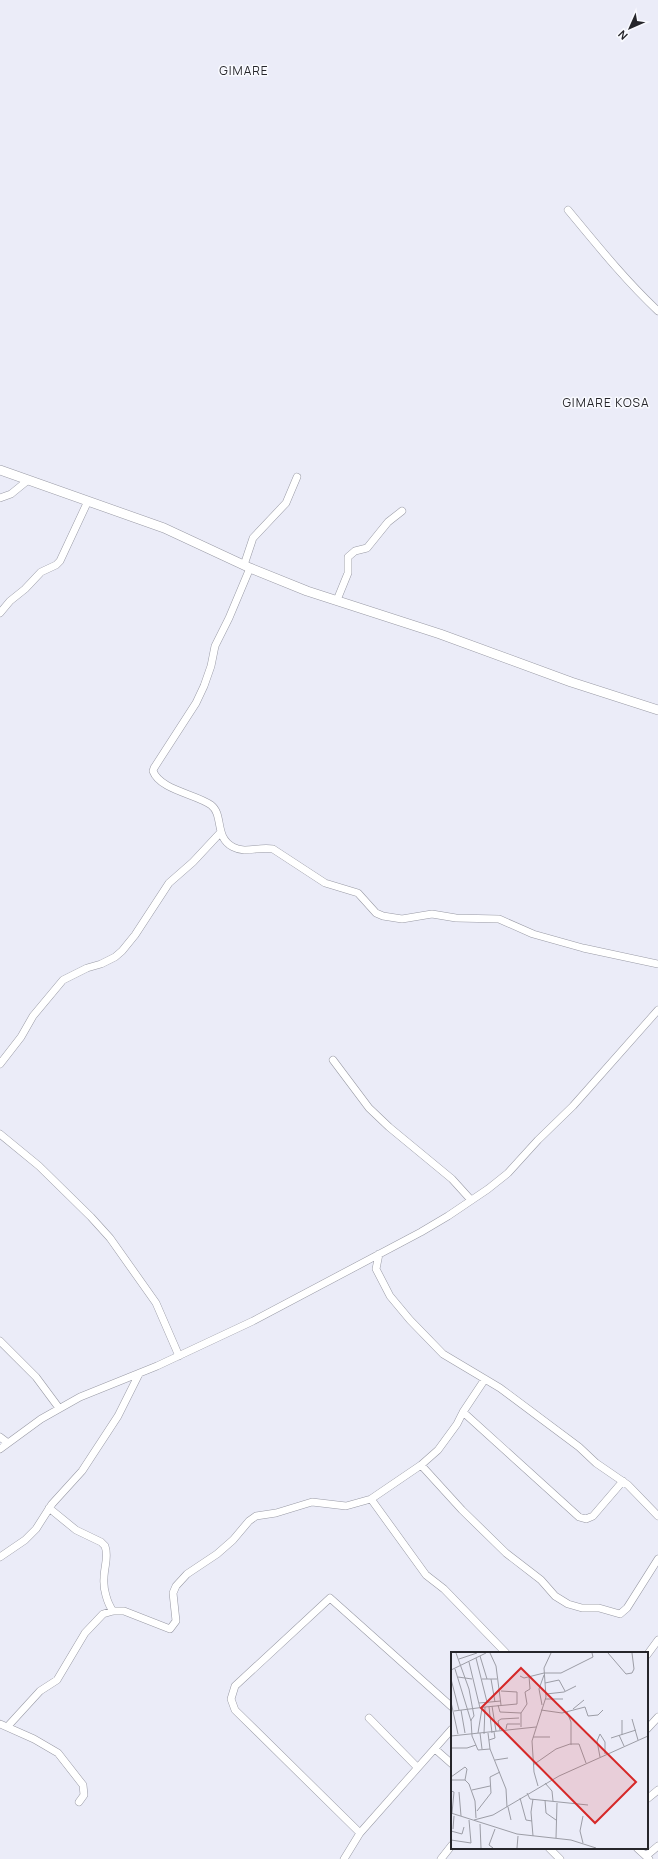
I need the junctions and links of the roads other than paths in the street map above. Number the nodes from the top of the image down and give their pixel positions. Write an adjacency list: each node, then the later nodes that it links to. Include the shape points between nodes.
1 (568, 210): 2 (street, via 614,266)
2 (658, 311)
3 (0, 470): 5 (street)
4 (297, 477): 9 (street, via 286,502 253,538)
5 (27, 481): 6 (street, via 11,494); 7 (street)
6 (0, 498)
7 (88, 501): 9 (street, via 164,528); 11 (street, via 60,561 41,572)
8 (402, 511): 10 (street, via 388,522 367,548 349,555 348,573)
9 (247, 566): 10 (street); 13 (street, via 229,618 215,646 204,686 153,771 162,781 212,806 217,814)
10 (337, 600): 12 (street)
11 (0, 613)
12 (658, 710)
13 (220, 833): 14 (street, via 235,848 273,849 325,883 358,893 376,913 383,916 402,919 432,914 499,920 533,934 583,948); 17 (street, via 169,884 122,951 115,957 63,980 33,1016 21,1037)
14 (658, 964)
15 (658, 1010): 19 (street, via 573,1106 508,1173)
16 (333, 1060): 19 (street, via 369,1108 452,1179)
17 (0, 1064)
18 (0, 1134): 24 (street, via 40,1166 110,1238 156,1303)
19 (472, 1200): 20 (street, via 421,1232)
20 (379, 1254): 21 (street); 22 (street)
21 (363, 1262): 22 (street); 24 (street, via 285,1305)
22 (376, 1269): 26 (street, via 398,1306 443,1354)
23 (0, 1340): 27 (street, via 36,1377)
24 (179, 1356): 25 (street)
25 (138, 1374): 27 (street); 35 (street, via 104,1440 75,1480)
26 (486, 1379): 28 (street); 33 (street)
27 (59, 1408): 30 (street)
28 (463, 1412): 32 (street, via 445,1440); 33 (street, via 579,1517 586,1519 593,1516)
29 (0, 1437): 30 (street)
30 (8, 1443): 31 (street)
31 (0, 1450)
32 (421, 1465): 34 (street); 38 (street, via 506,1553 542,1580 555,1596 568,1604 620,1614 627,1608)
33 (623, 1481): 36 (street)
34 (371, 1498): 40 (street, via 346,1506 312,1502 254,1517 233,1540 187,1574 176,1586 173,1593 176,1621 170,1629 131,1612); 43 (street, via 426,1575 444,1589)
35 (49, 1508): 37 (street, via 36,1529); 39 (street, via 70,1525 105,1546 107,1559 104,1583)
36 (658, 1516)
37 (0, 1557)
38 (658, 1559)
39 (108, 1605): 40 (street); 41 (street)
40 (113, 1611): 41 (street)
41 (105, 1613): 49 (street, via 85,1633 57,1680 40,1691)
42 (658, 1640): 44 (street)
43 (505, 1652)
44 (648, 1654)
45 (451, 1706): 58 (street, via 330,1598 235,1686 231,1699 236,1710)
46 (658, 1717): 50 (street)
47 (369, 1718): 54 (street)
48 (0, 1724): 49 (street)
49 (8, 1726): 57 (street, via 63,1757 84,1785 84,1795)
50 (648, 1728)
51 (451, 1729): 52 (street)
52 (435, 1749): 53 (street); 54 (street)
53 (451, 1763)
54 (417, 1767): 58 (street)
55 (658, 1790): 56 (street)
56 (648, 1798)
57 (79, 1802)
58 (360, 1833): 64 (street)
59 (451, 1846): 65 (street)
60 (658, 1846): 63 (street)
61 (637, 1849): 63 (street)
62 (552, 1850): 66 (street); 67 (street)
63 (647, 1858)
64 (344, 1859)
65 (441, 1859)
66 (550, 1859)
67 (560, 1859)

